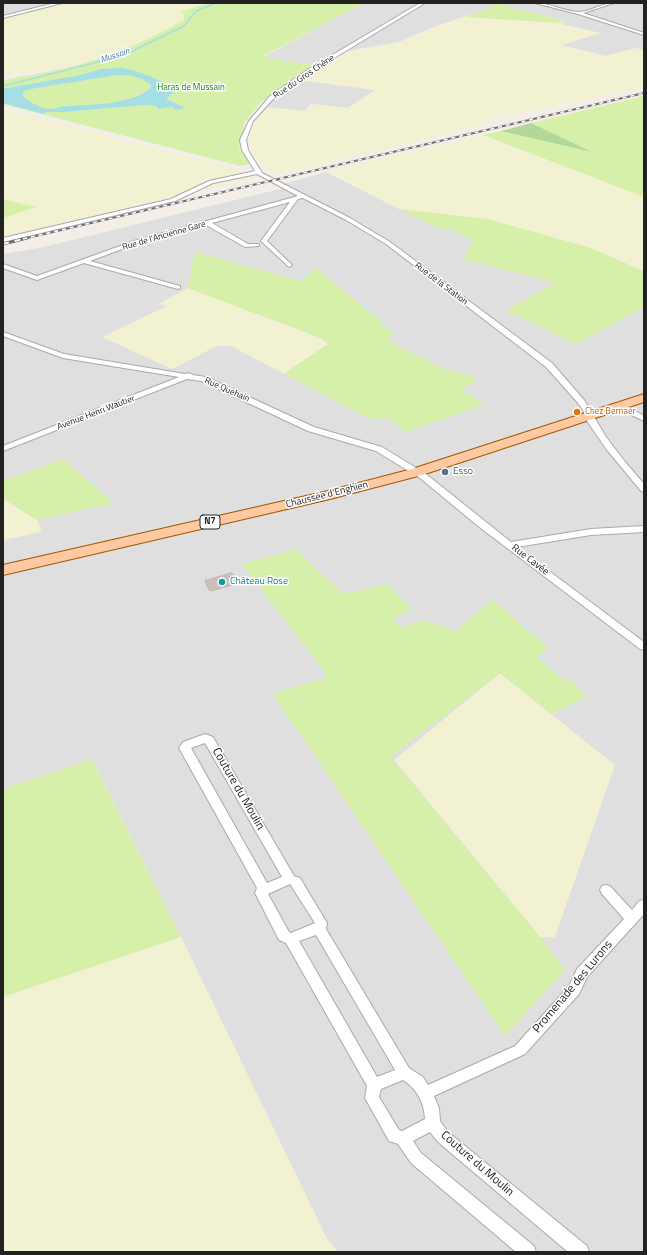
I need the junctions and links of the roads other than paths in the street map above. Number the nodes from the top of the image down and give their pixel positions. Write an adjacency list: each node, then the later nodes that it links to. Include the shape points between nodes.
1 (60, 3): 6 (street)
2 (423, 3): 10 (street, Rue du Gros Chêne, via 309,71 271,98 254,116 243,140 245,150)
3 (537, 3): 5 (street)
4 (612, 3): 5 (street)
5 (579, 13): 8 (street)
6 (3, 17)
7 (639, 26): 8 (street)
8 (630, 29): 9 (street)
9 (644, 34)
10 (258, 172): 11 (street, Rue du Gros Chêne); 15 (street, via 211,182 173,200)
11 (270, 180): 12 (street, Rue de la Station)
12 (304, 196): 13 (street, Rue de l'Ancienne Gare); 25 (street, Rue de la Station, via 388,243 549,365 567,383 586,409)
13 (296, 198): 14 (street, Rue de l'Ancienne Gare); 18 (street, via 264,241)
14 (208, 223): 16 (street, via 247,246); 17 (street, Rue de l'Ancienne Gare, via 136,242)
15 (3, 240)
16 (257, 245)
17 (84, 262): 19 (street, Rue de l'Ancienne Gare, via 37,278); 20 (street)
18 (289, 265)
19 (3, 266)
20 (178, 287)
21 (3, 334): 22 (street, Rue Quehain, via 63,356)
22 (189, 375): 27 (street, Avenue Henri Wautier); 28 (street, Rue Quehain, via 213,382 311,429 379,449)
23 (644, 398): 24 (main road, Chaussée d'Enghien / N7)
24 (620, 406): 25 (main road, Chaussée d'Enghien / N7); 26 (street)
25 (588, 416): 28 (main road, Chaussée d'Enghien / N7); 29 (street, Rue de la Station, via 632,477)
26 (644, 418)
27 (3, 449)
28 (417, 472): 31 (street, Rue Cavée); 32 (main road, Chaussée d'Enghien / N7, via 330,495)
29 (644, 489)
30 (644, 530): 31 (street, via 591,532)
31 (510, 545): 33 (street, Rue Cavée)
32 (3, 570)
33 (644, 647)
34 (290, 879): 35 (street); 35 (street, Couture du Moulin, via 209,740 205,738 186,745 185,748); 39 (street, Couture du Moulin, via 296,881 321,922)
35 (264, 889): 40 (street, Couture du Moulin, via 261,892 284,936)
36 (606, 890): 38 (street)
37 (644, 905): 38 (street, Promenade des Lurons)
38 (631, 918): 43 (street, Promenade des Lurons, via 582,973 574,990 520,1050)
39 (319, 928): 40 (street); 41 (street, Couture du Moulin)
40 (291, 939): 42 (street, Couture du Moulin)
41 (404, 1073): 42 (street); 43 (street, Couture du Moulin, via 418,1082)
42 (374, 1085): 45 (street, Couture du Moulin, via 372,1098 394,1136)
43 (424, 1093): 44 (street, Couture du Moulin, via 432,1108)
44 (434, 1123): 45 (street); 47 (street, Couture du Moulin, via 443,1137)
45 (402, 1138): 46 (street, Couture du Moulin, via 416,1158)
46 (528, 1252)
47 (581, 1252)

